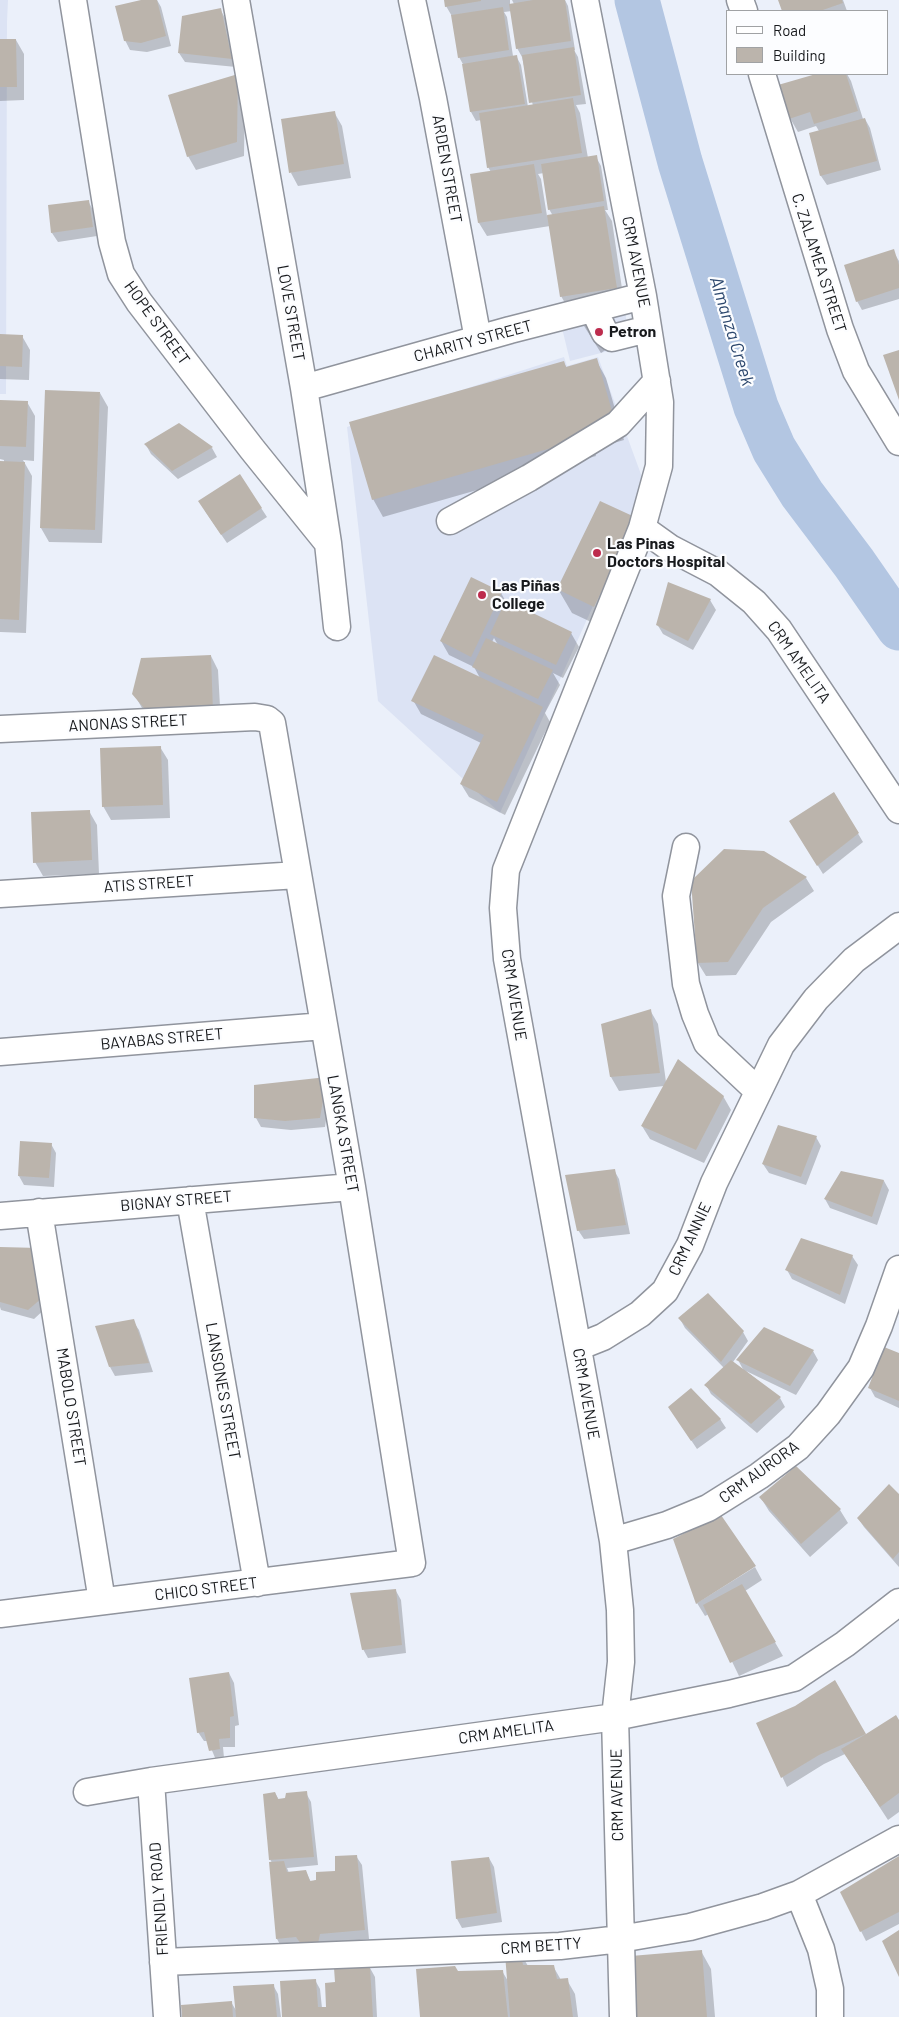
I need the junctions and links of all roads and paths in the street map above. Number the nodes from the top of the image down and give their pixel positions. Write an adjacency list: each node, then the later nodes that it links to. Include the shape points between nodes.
1 (72, 0): 15 (street, HOPE STREET, via 112,242 121,274 139,302)
2 (236, 0): 11 (street, LOVE STREET)
3 (412, 0): 9 (street, ARDEN STREET)
4 (585, 0): 6 (street, CRM AVENUE)
5 (762, 75): 12 (street, C. ZALAMEA STREET, via 840,329 856,371)
6 (643, 296): 7 (street, CHARITY STREET); 8 (street, CRM AVENUE)
7 (594, 310): 8 (street, via 605,333 612,338); 9 (street, CHARITY STREET)
8 (648, 329): 10 (street, CRM AVENUE)
9 (478, 339): 11 (street, CHARITY STREET)
10 (657, 381): 13 (street, via 618,424); 14 (street, CRM AVENUE, via 659,466)
11 (304, 388): 15 (street, LOVE STREET)
12 (899, 442)
13 (450, 521)
14 (642, 528): 19 (street, CRM AMELITA, via 670,548 718,573 754,602 773,623); 32 (street, CRM AVENUE, via 506,870 503,908 507,959)
15 (328, 543): 16 (street, LOVE STREET)
16 (338, 627)
17 (255, 717): 18 (street, ANONAS STREET); 21 (street, LANGKA STREET, via 266,719 273,726)
18 (0, 729)
19 (899, 810)
20 (686, 847): 26 (street, via 676,896 690,999 707,1043)
21 (298, 875): 22 (street, ATIS STREET); 24 (street, LANGKA STREET)
22 (0, 894)
23 (899, 926): 26 (street, CRM ANNIE, via 854,960 816,999 781,1045)
24 (324, 1026): 25 (street, BAYABAS STREET); 27 (street, LANGKA STREET)
25 (0, 1052)
26 (758, 1091): 32 (street, CRM ANNIE, via 714,1183 690,1245 665,1290 640,1314 603,1337)
27 (352, 1187): 28 (street, BIGNAY STREET); 34 (street, LANGKA STREET)
28 (190, 1200): 29 (street, BIGNAY STREET); 35 (street, LANSONES STREET)
29 (39, 1212): 30 (street, BIGNAY STREET); 36 (street, MABOLO STREET)
30 (0, 1216)
31 (899, 1269): 33 (street, CRM AURORA, via 861,1368 828,1414 798,1447 708,1508 667,1525)
32 (578, 1347): 33 (street, CRM AVENUE)
33 (613, 1541): 39 (street, CRM AVENUE, via 621,1662)
34 (412, 1563): 35 (street, CHICO STREET)
35 (257, 1583): 36 (street, CHICO STREET)
36 (102, 1602): 38 (street, CHICO STREET)
37 (899, 1602): 39 (street, CRM AMELITA, via 794,1678)
38 (0, 1614)
39 (615, 1717): 40 (street, CRM AMELITA); 44 (street, CRM AVENUE)
40 (151, 1781): 41 (street, CRM AMELITA); 45 (street, FRIENDLY ROAD)
41 (87, 1792)
42 (899, 1839): 43 (street, CRM BETTY)
43 (799, 1894): 44 (street, CRM BETTY, via 763,1908 690,1927); 48 (street, via 821,1949 830,1989)
44 (620, 1939): 45 (street, CRM BETTY, via 550,1946); 47 (street, CRM AVENUE)
45 (163, 1962): 46 (street, FRIENDLY ROAD)
46 (167, 2017)
47 (623, 2017)
48 (830, 2017)

